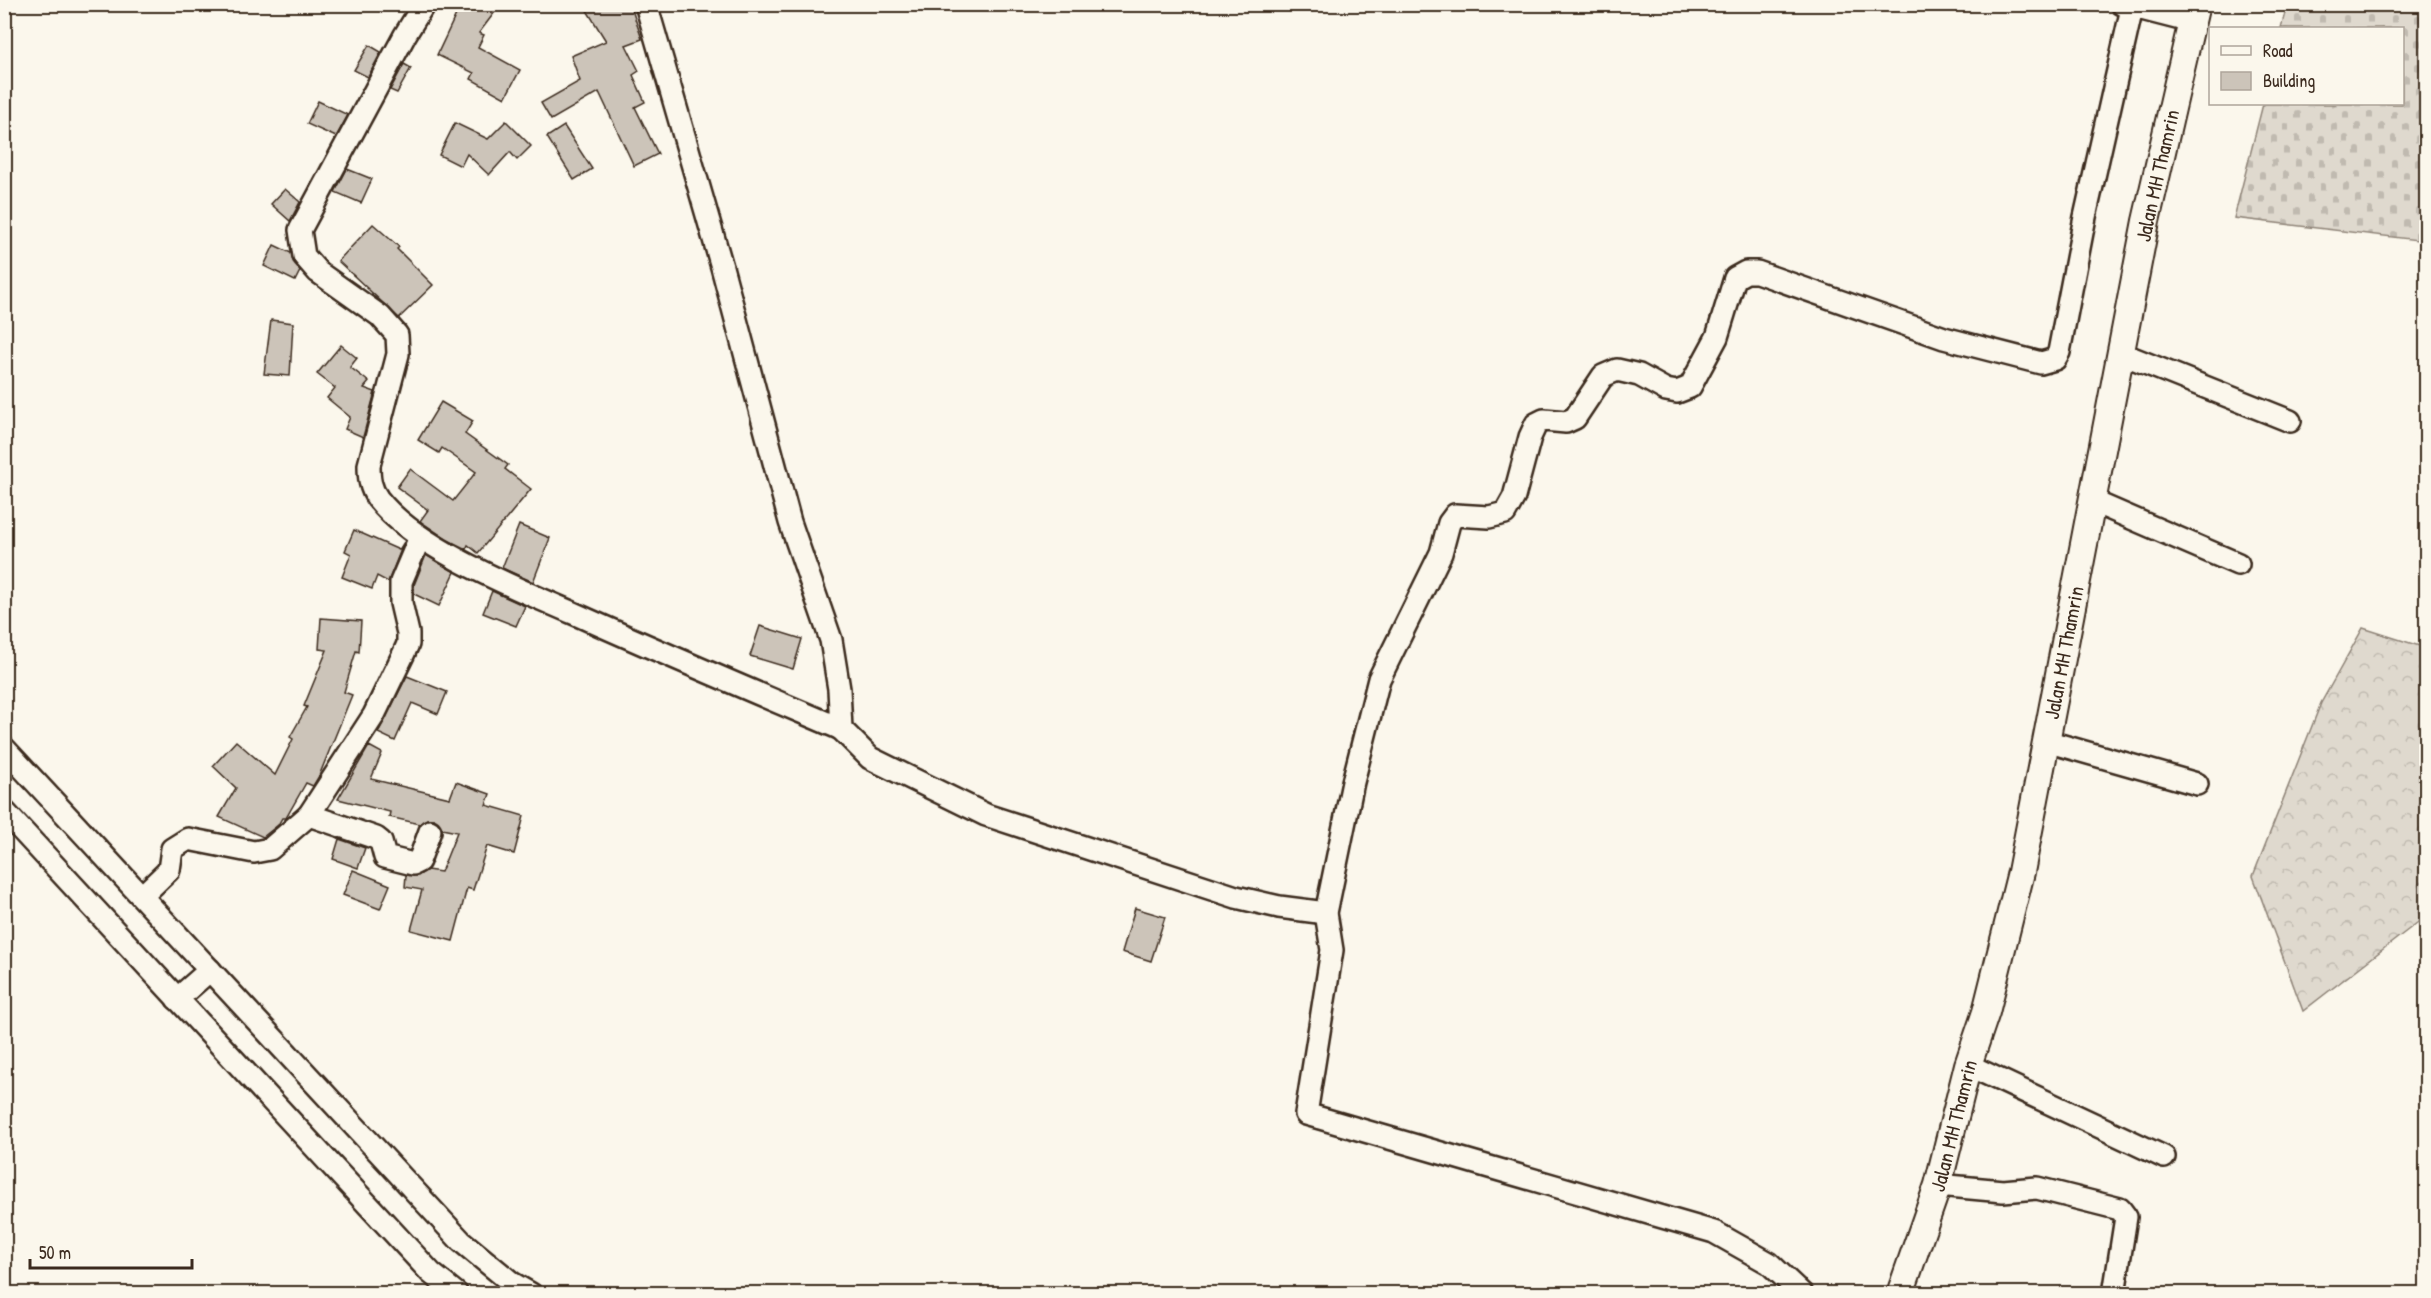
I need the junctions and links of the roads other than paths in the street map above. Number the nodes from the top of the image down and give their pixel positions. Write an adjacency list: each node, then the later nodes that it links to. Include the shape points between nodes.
1 (424, 4): 8 (street, via 300,230 304,256 318,272 380,316 397,335 398,354 369,465 369,482 378,499)
2 (646, 4): 10 (street, via 790,522 831,640)
3 (2127, 6): 4 (street); 18 (street, via 2055,359 2041,363 1944,338 1757,272 1746,272 1736,278 1717,337 1690,387 1677,392 1666,390 1639,375 1617,370 1603,376 1575,418 1536,424 1514,497 1505,513 1489,517 1455,515 1449,523 1441,552 1379,679)
4 (2194, 13): 5 (street, Jalan MH Thamrin)
5 (2120, 353): 6 (street); 7 (street, Jalan MH Thamrin)
6 (2290, 421)
7 (2092, 501): 9 (street); 11 (street, Jalan MH Thamrin)
8 (420, 537): 10 (street, via 550,603); 15 (street, via 401,582 408,644 374,715)
9 (2238, 564)
10 (841, 729): 18 (street, via 870,758 986,815 1236,897)
11 (2046, 741): 13 (street); 21 (street, Jalan MH Thamrin, via 2021,872 1986,1012)
12 (4, 748): 17 (street)
13 (2197, 784)
14 (4, 812): 20 (street)
15 (309, 815): 16 (street, via 376,838 385,857 412,864 419,861); 17 (street, via 270,849 254,852 188,839 172,849 169,870)
16 (430, 831)
17 (142, 896): 19 (street)
18 (1326, 913): 26 (street, via 1332,950 1306,1114 1714,1232 1769,1263)
19 (210, 970): 20 (street); 25 (street, via 461,1242 512,1283)
20 (177, 999): 24 (street, via 431,1273)
21 (1968, 1065): 22 (street); 23 (street, Jalan MH Thamrin)
22 (2164, 1156)
23 (1938, 1185): 27 (street, Jalan MH Thamrin); 28 (street, via 2003,1191 2037,1188 2120,1209 2126,1217)
24 (457, 1293)
25 (531, 1293)
26 (1802, 1293)
27 (1900, 1293)
28 (2114, 1293)

